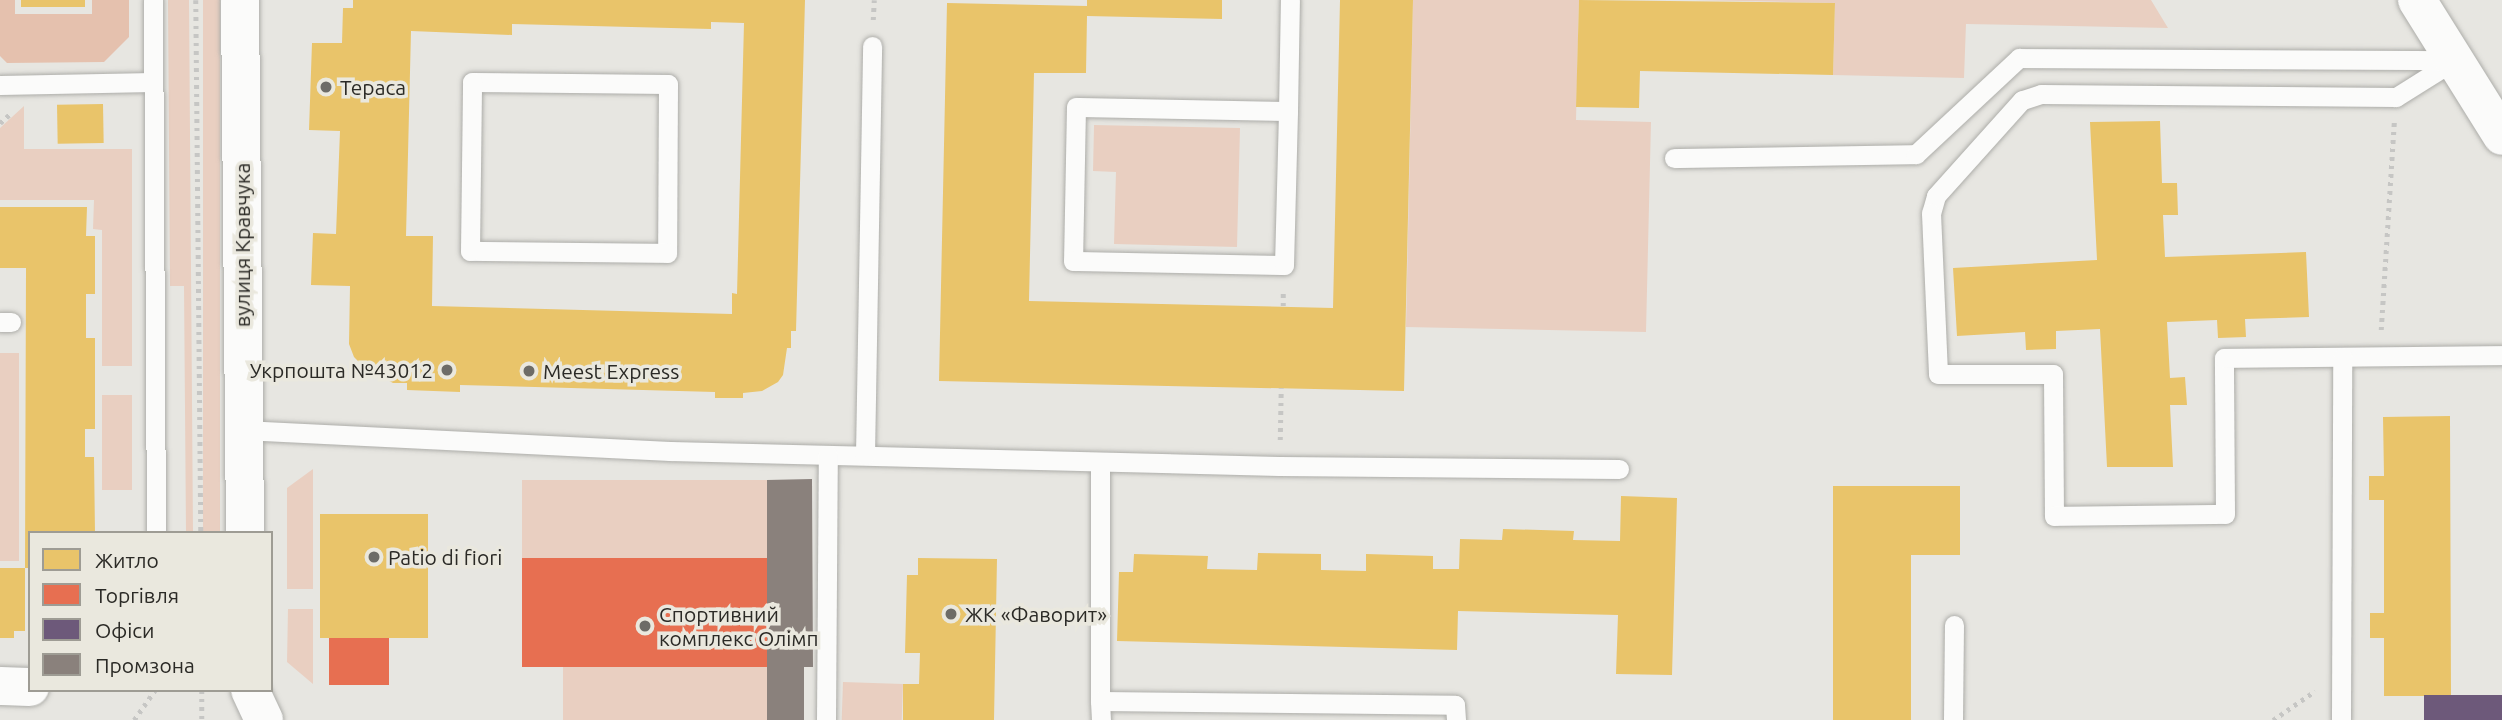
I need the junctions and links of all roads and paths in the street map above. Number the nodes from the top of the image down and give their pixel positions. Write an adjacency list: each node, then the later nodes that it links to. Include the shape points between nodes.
1 (153, 0): 8 (lane)
2 (196, 0): 26 (path)
3 (240, 0): 19 (street, вулиця Кравчука)
4 (1290, 0): 12 (lane)
5 (2417, 0): 7 (street)
6 (872, 46): 21 (lane)
7 (2455, 60): 11 (lane); 13 (street); 14 (lane, via 2019,58 1916,154)
8 (153, 82): 10 (lane); 25 (lane)
9 (472, 82): 9 (lane, via 470,251 667,253 668,84)
10 (0, 85)
11 (2396, 97): 16 (path); 17 (lane, via 2041,94 2022,100 1936,197 1931,213 1938,374 2053,374 2054,516 2225,514 2224,358)
12 (1288, 111): 12 (lane, via 1284,265 1073,261 1076,107)
13 (2502, 136)
14 (1674, 158)
15 (2502, 355): 16 (lane)
16 (2380, 356): 17 (lane)
17 (2342, 357): 29 (lane)
18 (1281, 388): 23 (path)
19 (242, 430): 20 (lane); 27 (street, вулиця Кравчука)
20 (828, 455): 21 (lane); 39 (lane)
21 (865, 456): 22 (lane)
22 (1100, 462): 23 (lane); 35 (lane)
23 (1279, 466): 24 (lane)
24 (1619, 469)
25 (156, 531)
26 (201, 531)
27 (245, 531)
28 (1954, 625): 41 (lane)
29 (2341, 673): 42 (path); 43 (lane)
30 (0, 686): 31 (street)
31 (28, 687)
32 (154, 692): 36 (path)
33 (202, 692): 37 (path)
34 (251, 692): 38 (street)
35 (1100, 710): 40 (lane, via 1455,705)
36 (134, 720)
37 (202, 720)
38 (264, 720)
39 (826, 720)
40 (1455, 720)
41 (1953, 720)
42 (2273, 720)
43 (2341, 720)

